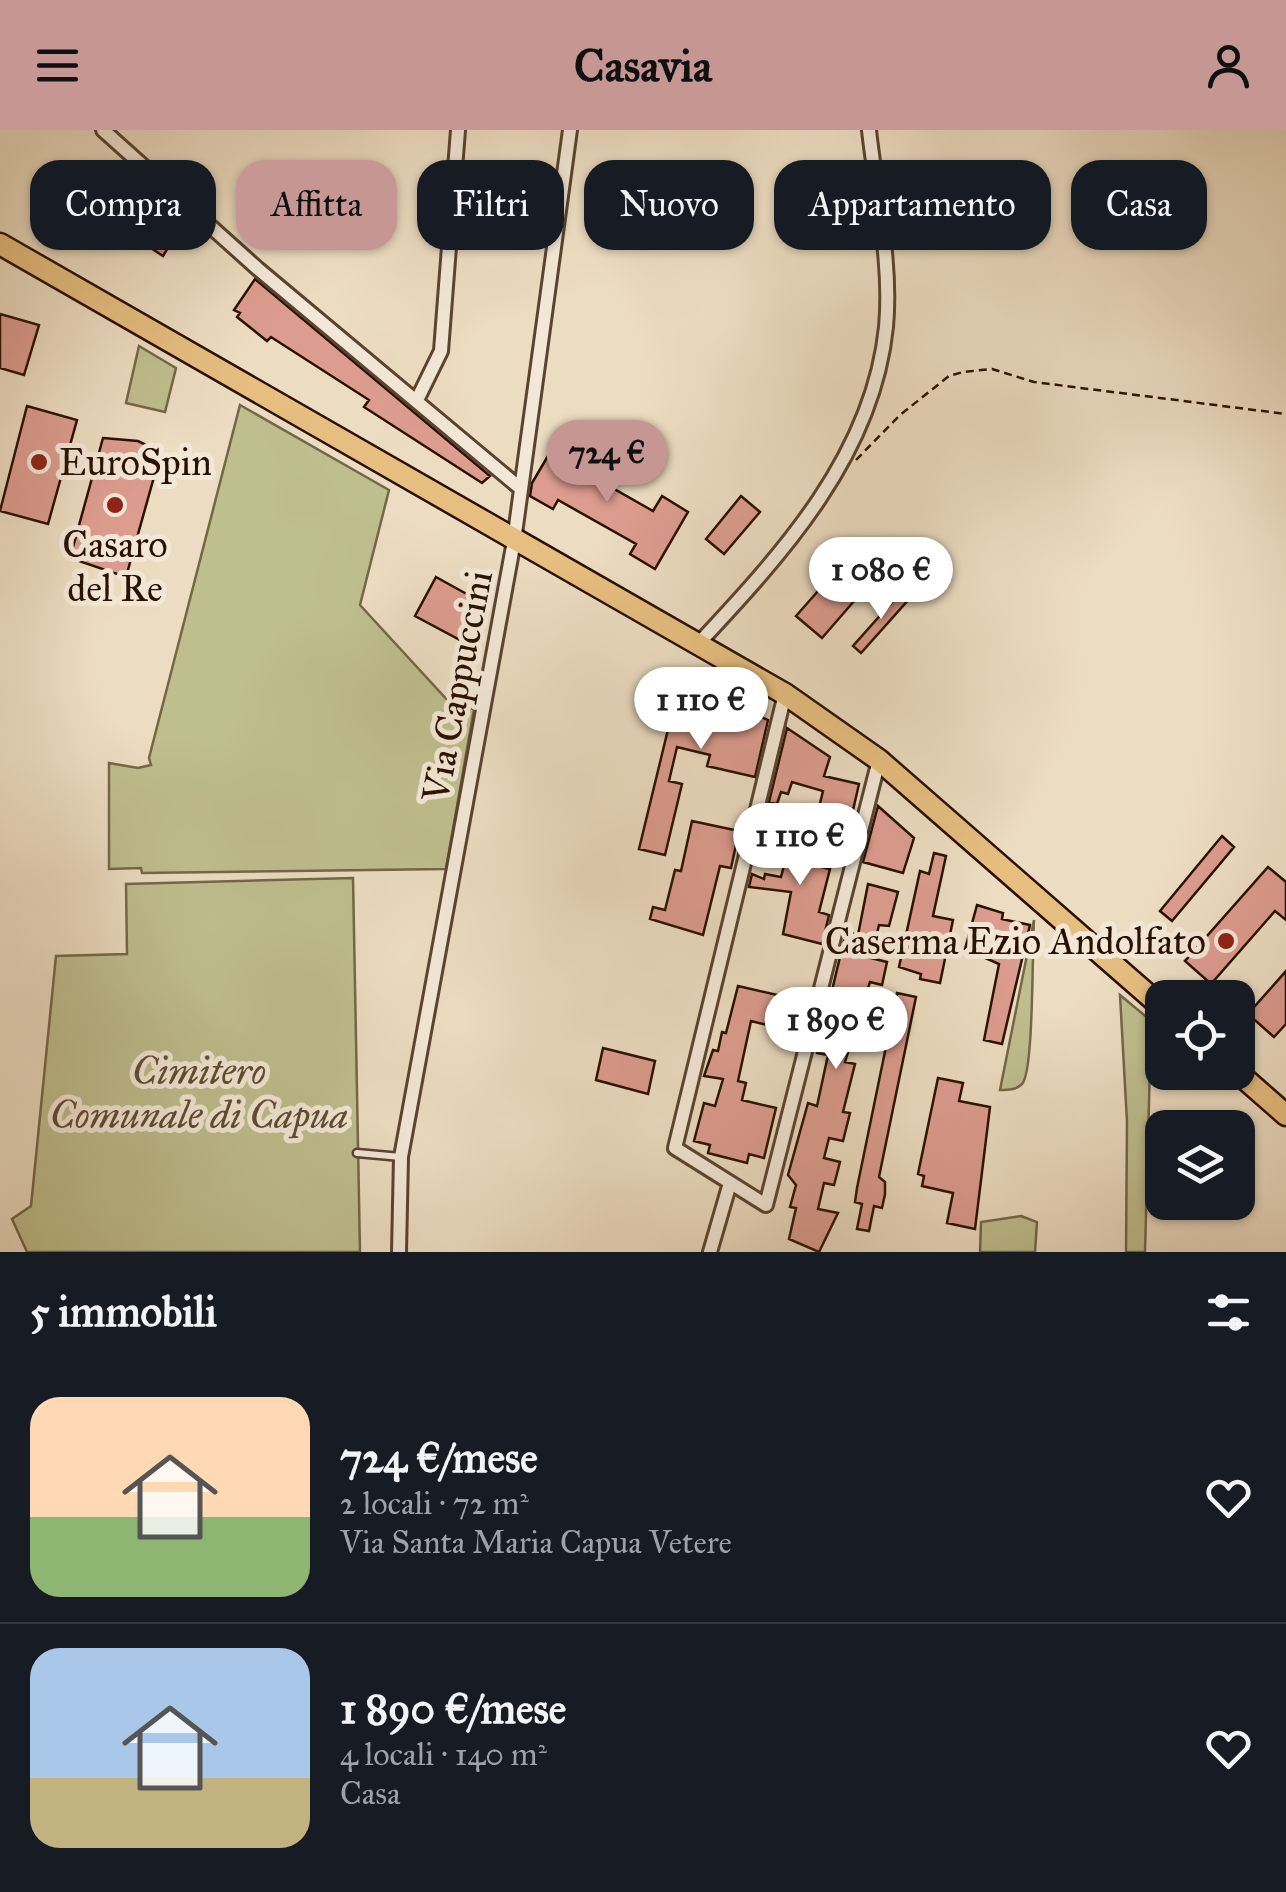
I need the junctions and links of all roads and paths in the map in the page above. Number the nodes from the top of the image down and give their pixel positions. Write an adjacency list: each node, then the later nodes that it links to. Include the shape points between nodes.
1 (103, 130): 6 (street)
2 (458, 130): 6 (street, via 442,352)
3 (570, 130): 9 (street, Via Cappuccini)
4 (869, 130): 8 (street, via 886,325 860,428)
5 (0, 244): 10 (main road)
6 (417, 400): 9 (street)
7 (1286, 414): 8 (path, via 1034,382 992,369 963,372 900,415 863,457)
8 (842, 466): 11 (street, via 747,592)
9 (520, 488): 10 (street, Via Cappuccini)
10 (514, 541): 11 (main road); 18 (street, Via Cappuccini)
11 (699, 643): 12 (main road)
12 (784, 694): 13 (main road); 19 (street, via 675,1148)
13 (879, 760): 14 (main road); 19 (street, via 766,1204)
14 (1145, 992)
15 (1255, 1088): 16 (main road)
16 (1286, 1115)
17 (357, 1153): 18 (lane)
18 (401, 1157): 21 (street, Via Cappuccini)
19 (730, 1182): 20 (street)
20 (713, 1251)
21 (399, 1252)

